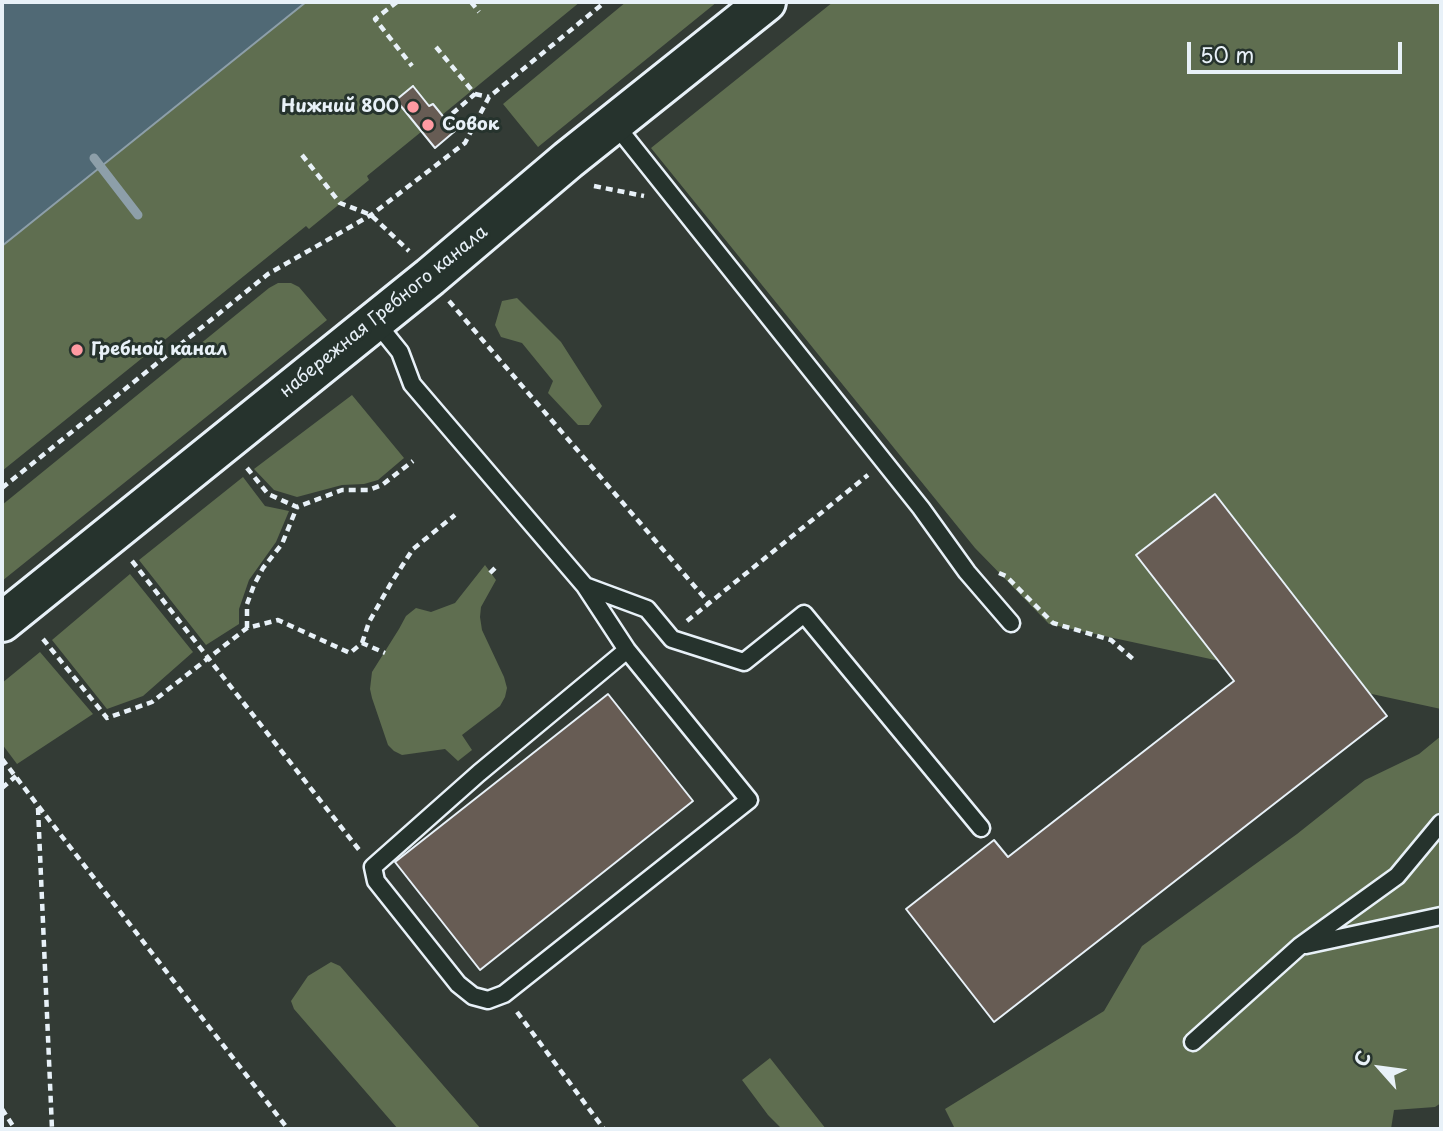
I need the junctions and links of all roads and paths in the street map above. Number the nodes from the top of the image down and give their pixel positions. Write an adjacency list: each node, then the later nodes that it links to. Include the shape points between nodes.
1 (397, 2): 7 (path, via 374,19)
2 (471, 2): 5 (path)
3 (605, 2): 9 (path)
4 (766, 2): 11 (street, набережная Гребного канала)
5 (479, 12)
6 (436, 47): 8 (path)
7 (412, 66)
8 (475, 94): 9 (path); 10 (path)
9 (489, 97): 13 (path, via 465,143)
10 (446, 119)
11 (614, 123): 16 (street, набережная Гребного канала); 25 (lane)
12 (302, 156): 13 (path, via 340,203)
13 (370, 215): 14 (path); 20 (path, via 268,274)
14 (411, 253)
15 (454, 305): 28 (path)
16 (375, 321): 27 (lane, via 400,352 412,384); 29 (street, набережная Гребного канала)
17 (414, 461): 21 (path, via 382,485 342,491)
18 (247, 468): 21 (path, via 268,494)
19 (874, 470): 28 (path)
20 (2, 488)
21 (297, 507): 31 (path, via 282,544 254,584 247,604)
22 (455, 515): 34 (path, via 413,549 369,622)
23 (131, 560): 37 (path)
24 (495, 568): 26 (path)
25 (967, 572): 30 (lane); 38 (path, via 986,565 1006,576 1053,622 1111,640)
26 (490, 573)
27 (585, 586): 32 (lane, via 647,609); 35 (lane)
28 (709, 603): 32 (path)
29 (2, 622)
30 (1011, 623)
31 (247, 628): 34 (path, via 278,620 350,653); 37 (path)
32 (669, 635): 44 (lane, via 744,662 804,614)
33 (43, 639): 37 (path, via 107,718 152,702)
34 (362, 643): 36 (path)
35 (627, 650): 45 (lane); 48 (lane, via 750,800)
36 (385, 653)
37 (208, 656): 45 (path)
38 (1133, 659)
39 (2, 759): 40 (path)
40 (16, 776): 41 (path); 42 (path)
41 (2, 788)
42 (38, 806): 52 (path); 53 (path)
43 (1441, 823): 47 (lane, via 1397,876)
44 (981, 828)
45 (373, 867): 48 (lane, via 376,881 458,984 473,996 488,1000)
46 (1441, 916): 47 (lane)
47 (1300, 946): 49 (lane)
48 (504, 994): 54 (path)
49 (1193, 1042)
50 (2, 1109): 51 (path)
51 (15, 1129)
52 (51, 1129)
53 (288, 1129)
54 (604, 1129)

